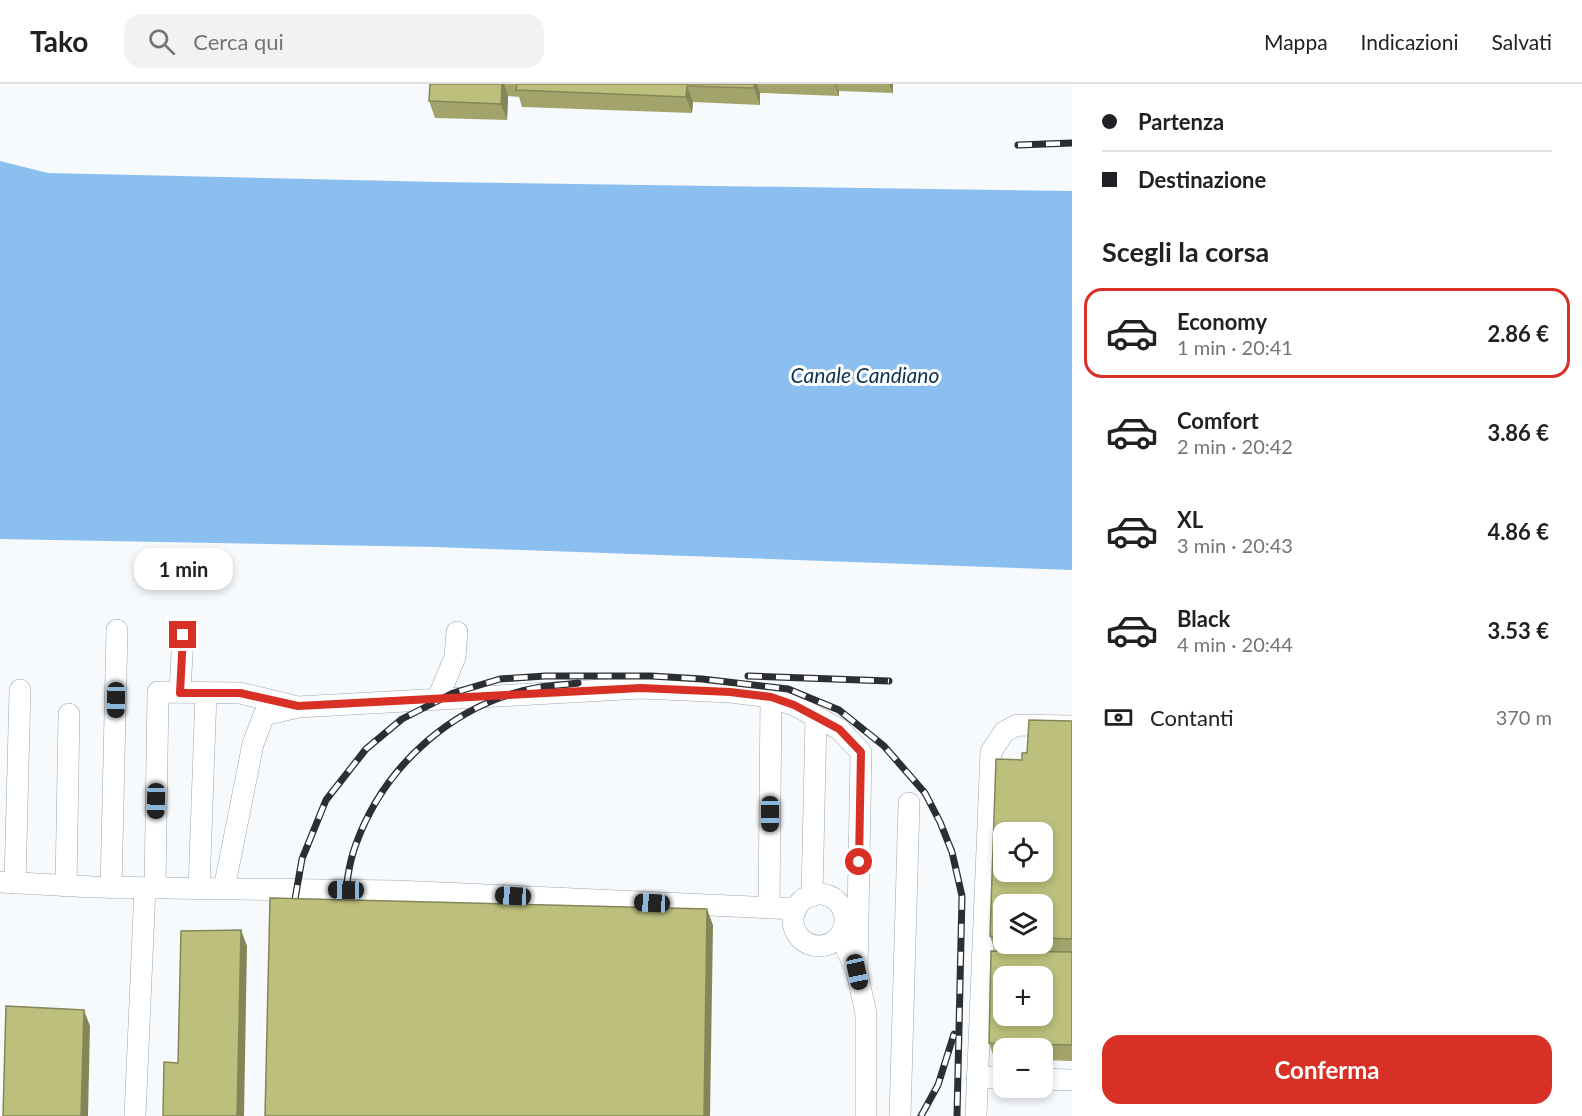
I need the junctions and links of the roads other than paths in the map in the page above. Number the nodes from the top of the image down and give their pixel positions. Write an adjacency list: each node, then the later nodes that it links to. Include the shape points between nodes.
1 (117, 630): 16 (lane)
2 (457, 632): 8 (lane, via 456,657)
3 (183, 635): 5 (lane)
4 (20, 690): 14 (lane)
5 (180, 693): 6 (lane); 17 (lane, via 158,692)
6 (206, 693): 9 (lane, via 240,693); 18 (lane)
7 (771, 697): 8 (lane, via 641,688); 11 (lane); 21 (lane)
8 (438, 698): 9 (lane)
9 (298, 706): 19 (lane, via 264,715 253,744)
10 (69, 714): 15 (lane)
11 (816, 717): 20 (lane); 23 (lane, via 839,729 861,752)
12 (1072, 726): 24 (lane, via 1017,725 1004,732 990,752)
13 (909, 803): 30 (lane)
14 (8, 882): 15 (lane)
15 (66, 886): 16 (lane)
16 (111, 888): 17 (lane)
17 (150, 888): 18 (lane); 28 (lane)
18 (199, 889): 19 (lane)
19 (224, 889): 21 (lane, via 396,891)
20 (804, 902): 21 (lane); 22 (lane, via 825,895 840,904 845,920); 22 (lane, via 793,918 804,941 827,945)
21 (769, 908)
22 (840, 935): 23 (lane)
23 (857, 972): 29 (lane, via 866,1014)
24 (977, 1077): 25 (lane); 31 (lane)
25 (993, 1078)
26 (1053, 1079): 27 (lane)
27 (1072, 1080)
28 (135, 1116)
29 (866, 1116)
30 (900, 1116)
31 (976, 1116)

